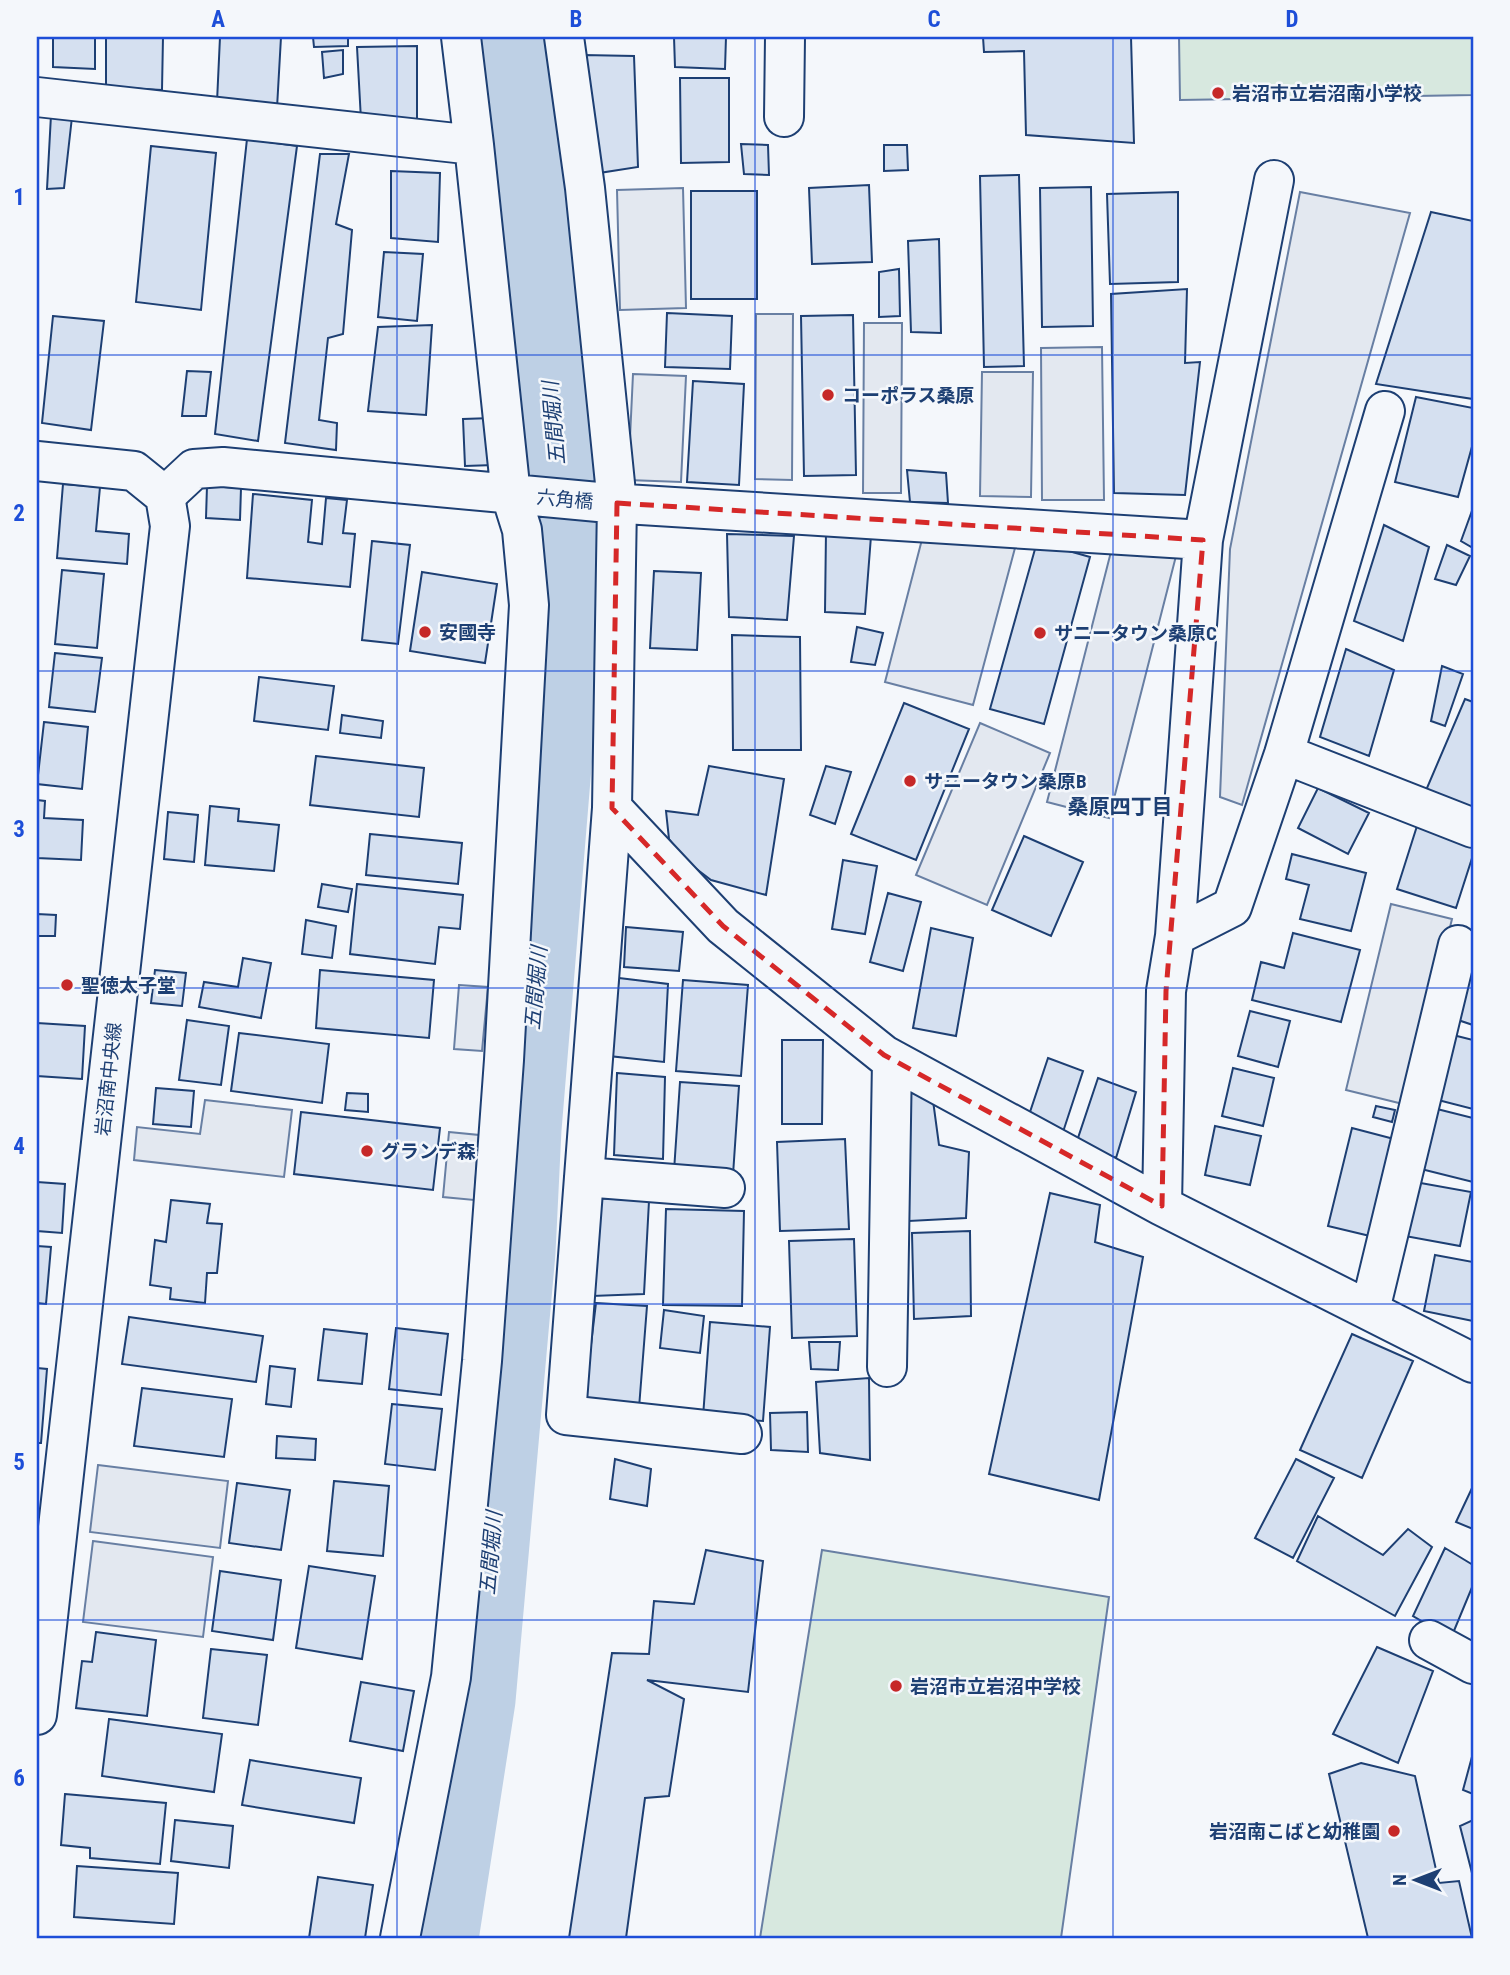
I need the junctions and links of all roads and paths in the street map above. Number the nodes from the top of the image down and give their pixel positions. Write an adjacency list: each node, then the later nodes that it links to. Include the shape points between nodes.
1 (461, 37): 6 (street)
2 (564, 37): 12 (street, via 584,188)
3 (785, 37): 5 (street)
4 (37, 97): 6 (street)
5 (784, 117)
6 (474, 145): 10 (street)
7 (1275, 180): 13 (street)
8 (1385, 411): 14 (street)
9 (37, 461): 11 (street, via 134,471)
10 (516, 495): 11 (street, 六角橋, via 223,467 194,469); 12 (street, 六角橋); 31 (street, via 530,605 482,1361 451,1677)
11 (165, 496): 27 (street, 岩沼南中央線, via 170,526)
12 (613, 503): 13 (street, 六角橋); 15 (street)
13 (1203, 540): 17 (street)
14 (1284, 754): 16 (street); 17 (street, via 1232,907)
15 (612, 808): 19 (street, via 723,926); 20 (street)
16 (1473, 828)
17 (1175, 936): 22 (street, via 1166,991)
18 (1458, 945): 23 (street)
19 (892, 1060): 22 (street); 25 (street)
20 (584, 1177): 21 (street); 26 (street, via 566,1415)
21 (725, 1188)
22 (1162, 1206): 23 (street)
23 (1370, 1310): 24 (street)
24 (1473, 1363)
25 (887, 1367)
26 (742, 1434)
27 (46, 1549): 30 (street, 岩沼南中央線)
28 (1429, 1640): 29 (street)
29 (1473, 1664)
30 (37, 1715)
31 (400, 1938)

